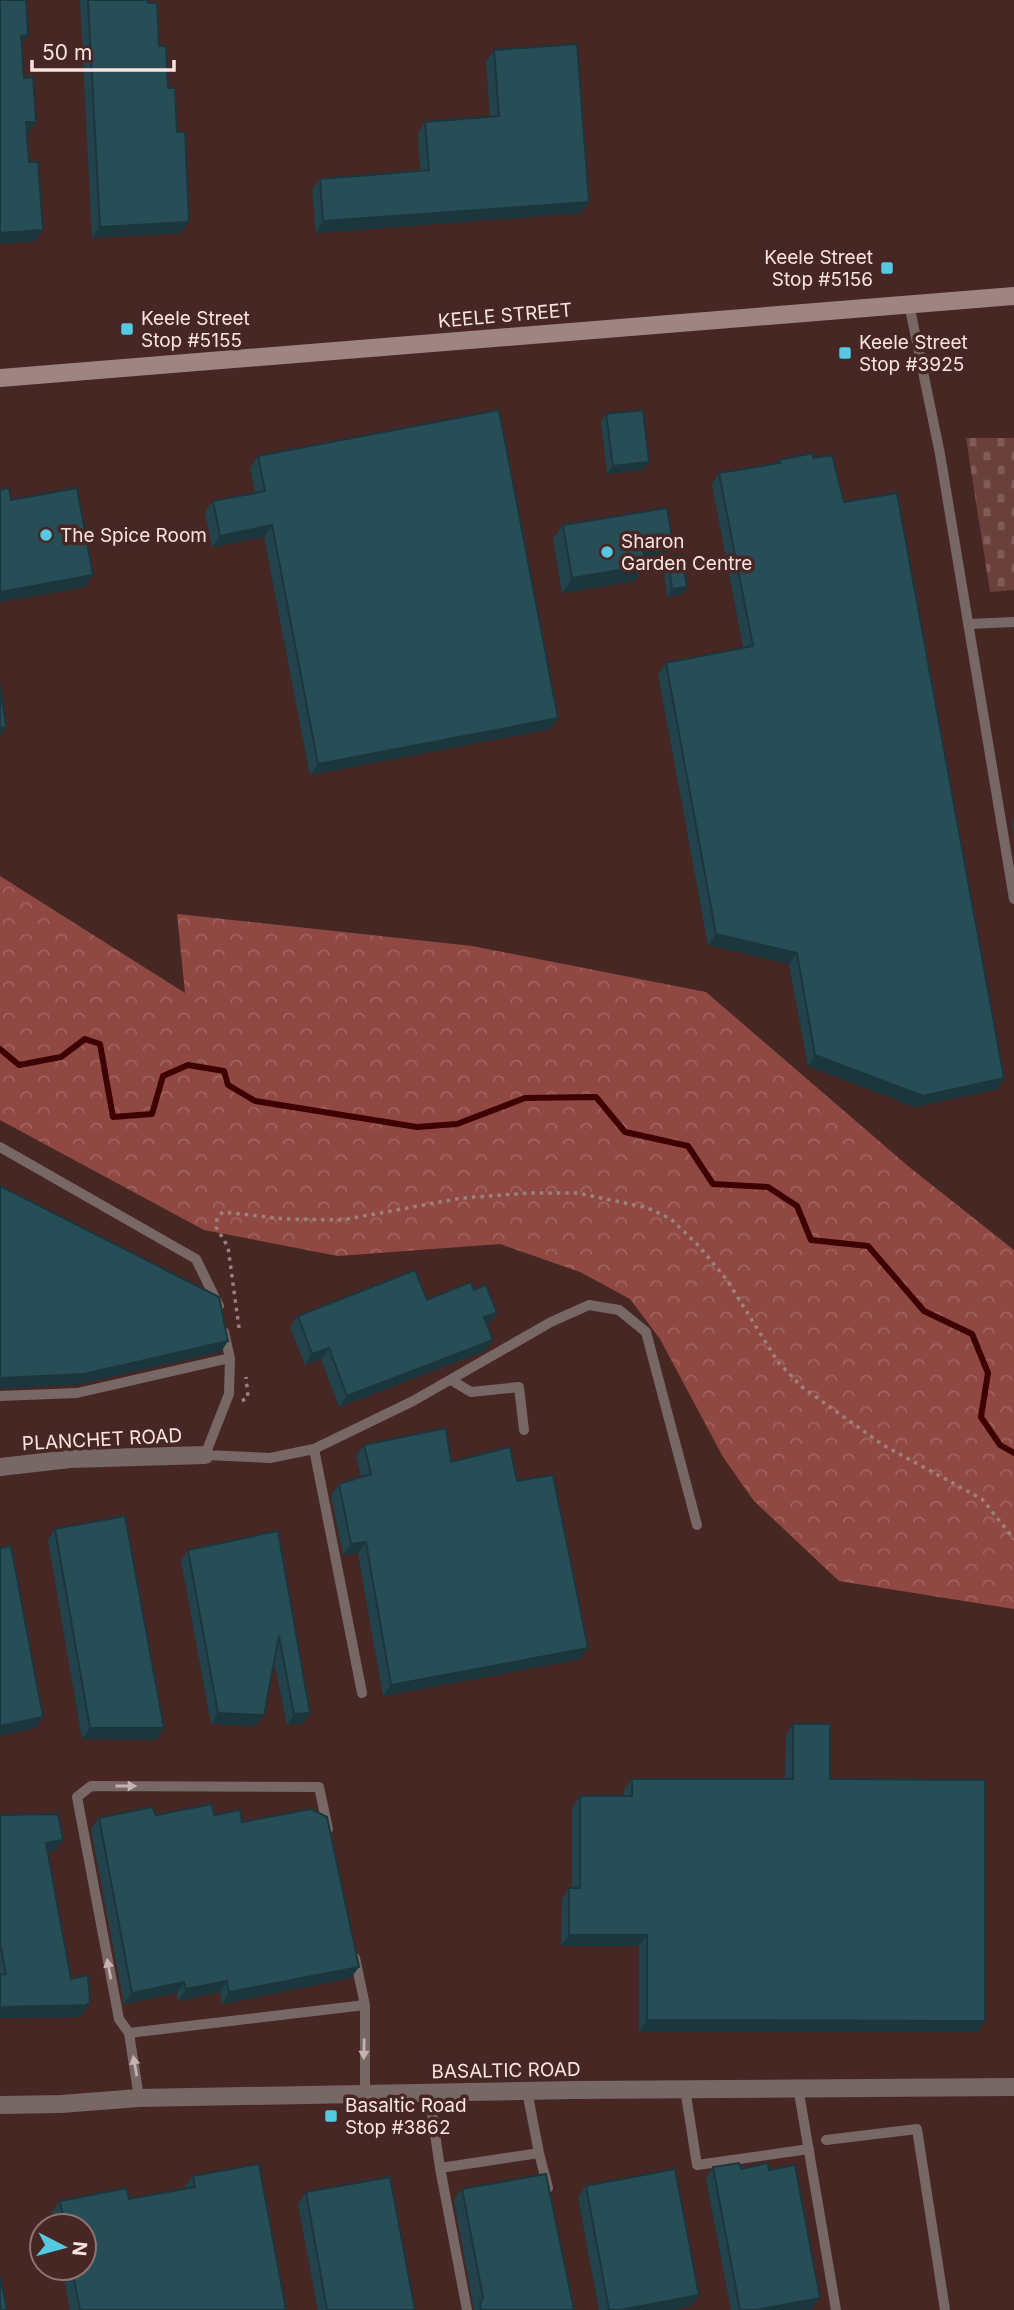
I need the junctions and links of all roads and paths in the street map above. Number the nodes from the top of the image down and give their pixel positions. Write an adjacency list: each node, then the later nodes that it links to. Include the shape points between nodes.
1 (1014, 296): 2 (main road, KEELE STREET)
2 (909, 304): 3 (main road, KEELE STREET); 5 (lane)
3 (0, 378)
4 (1014, 622): 5 (lane)
5 (968, 624): 6 (lane)
6 (1014, 899)
7 (0, 1147): 9 (lane, via 196,1259 218,1303)
8 (216, 1227): 17 (path, via 217,1218 231,1211 285,1219 342,1220 462,1198 530,1193 578,1193 648,1208 671,1219 698,1245 727,1280 778,1362 802,1387 883,1446 982,1499)
9 (230, 1358): 11 (lane, via 77,1393); 14 (lane, via 229,1394)
10 (451, 1380): 12 (lane, via 471,1392 519,1387); 13 (lane); 16 (lane, via 589,1305 619,1310 646,1332)
11 (0, 1396)
12 (524, 1430)
13 (314, 1448): 14 (lane, via 270,1458); 18 (lane)
14 (205, 1455): 15 (street, PLANCHET ROAD, via 70,1459)
15 (0, 1467)
16 (697, 1525)
17 (1014, 1539)
18 (362, 1693)
19 (331, 1841): 22 (lane, one-way to 19, via 118,2019 77,1797 91,1786 320,1787)
20 (353, 1950): 21 (lane)
21 (365, 2005): 22 (lane); 28 (lane, one-way to 28)
22 (129, 2033): 29 (lane, one-way to 22)
23 (798, 2087): 24 (street, BASALTIC ROAD); 25 (street, BASALTIC ROAD); 32 (lane)
24 (1014, 2087)
25 (685, 2089): 26 (street, BASALTIC ROAD); 32 (lane, via 697,2165)
26 (527, 2091): 27 (street, BASALTIC ROAD); 33 (lane)
27 (429, 2093): 28 (street, BASALTIC ROAD); 34 (lane)
28 (365, 2094): 29 (street, BASALTIC ROAD)
29 (139, 2098): 30 (street, BASALTIC ROAD)
30 (0, 2105)
31 (826, 2140): 38 (lane, via 916,2129)
32 (808, 2149): 37 (lane)
33 (539, 2153): 34 (lane); 35 (lane)
34 (440, 2168): 36 (lane)
35 (552, 2206)
36 (467, 2310)
37 (836, 2310)
38 (945, 2310)

